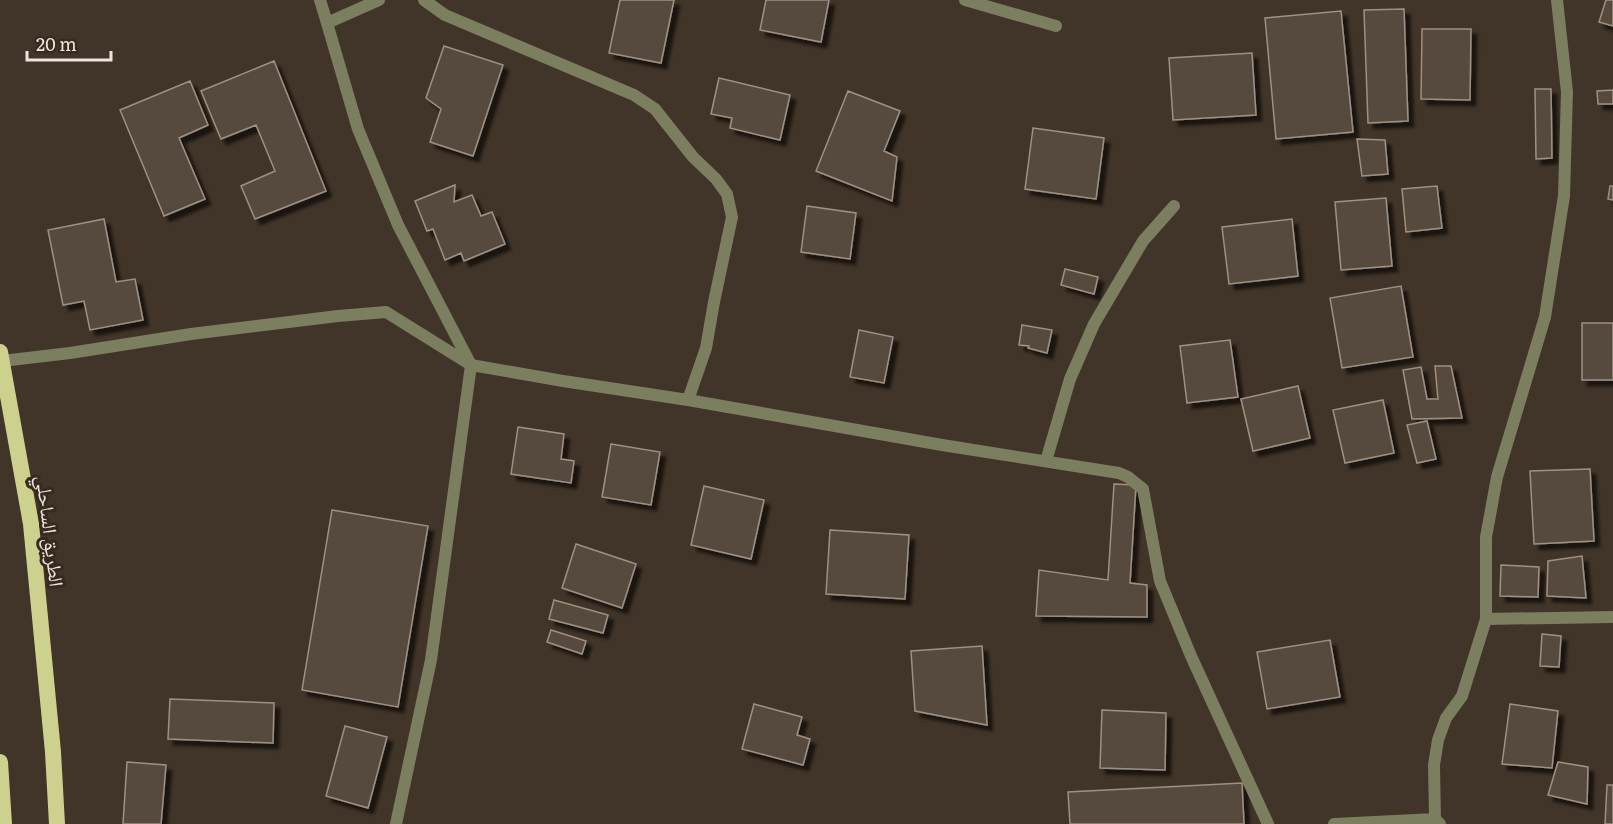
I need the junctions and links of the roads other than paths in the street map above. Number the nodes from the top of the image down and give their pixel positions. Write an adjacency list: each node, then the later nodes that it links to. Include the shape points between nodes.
1 (320, 0): 6 (street)
2 (379, 0): 6 (street)
3 (424, 0): 11 (street, via 445,15 634,95 655,108 727,194 732,218 706,348)
4 (965, 0): 7 (street)
5 (1557, 0): 14 (street, via 1567,92 1564,196 1545,317 1497,477 1486,537)
6 (327, 22): 10 (street, via 358,129 398,225)
7 (1056, 26)
8 (1174, 206): 12 (street, via 1143,241 1094,324 1070,379)
9 (1, 356): 10 (street, via 70,353 386,312); 18 (highway, الطريق الساحلي, via 31,524)
10 (471, 365): 11 (street); 19 (street, via 431,660)
11 (688, 400): 12 (street)
12 (1046, 461): 20 (street, via 1119,473 1143,489 1160,581)
13 (1613, 617): 14 (street)
14 (1486, 619): 16 (street, via 1462,696 1446,718 1438,740 1434,765)
15 (0, 762): 17 (highway)
16 (1438, 822): 21 (street)
17 (4, 824)
18 (57, 824)
19 (396, 824)
20 (1268, 824)
21 (1334, 824)

